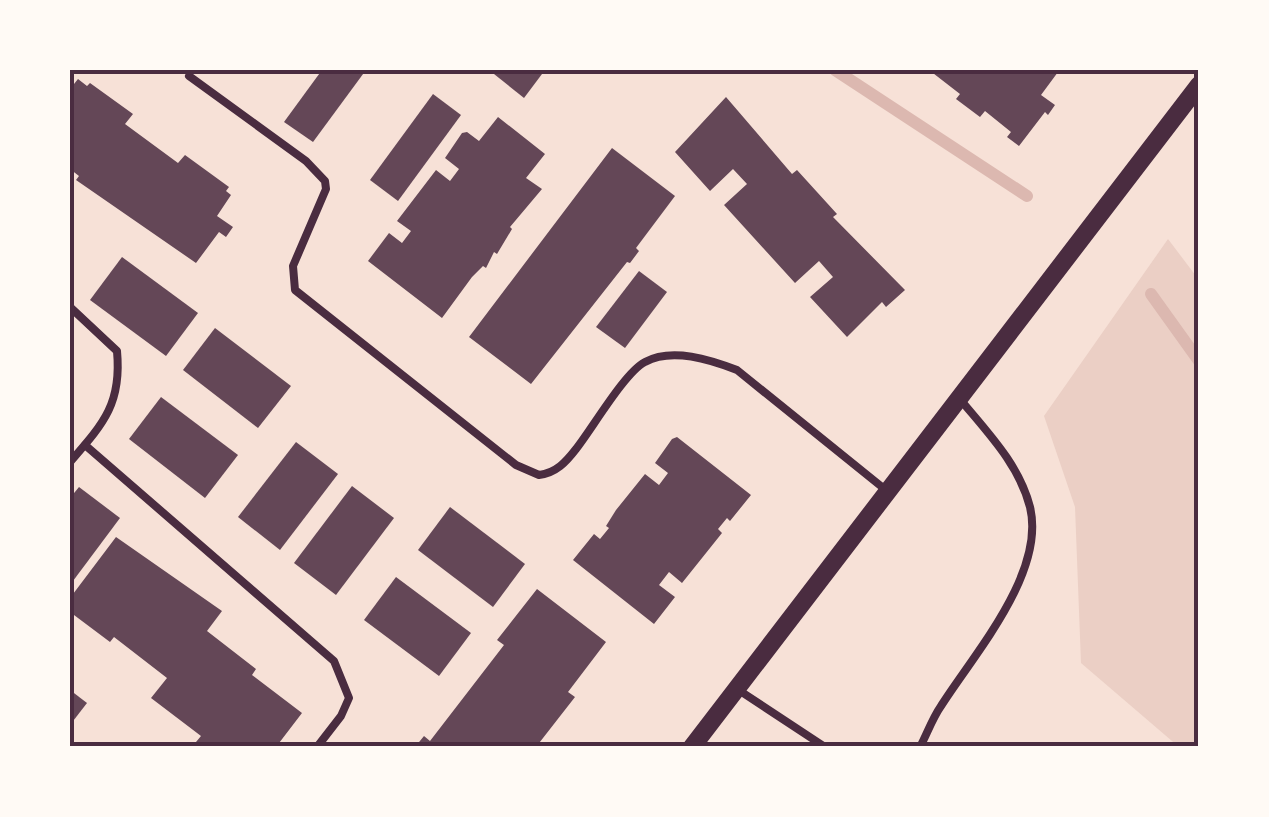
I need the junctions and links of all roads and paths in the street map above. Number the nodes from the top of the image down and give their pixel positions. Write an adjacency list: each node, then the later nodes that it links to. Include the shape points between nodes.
1 (189, 76): 7 (lane, via 325,180 293,266 295,290 516,465 539,475 560,467 644,362 707,359 737,370)
2 (1197, 92): 4 (street)
3 (70, 307): 5 (lane, via 117,351 116,398)
4 (959, 398): 7 (street); 12 (lane, via 1008,457 1031,510 1030,539 1019,585)
5 (85, 444): 6 (lane); 9 (lane, via 334,661 349,698)
6 (70, 462)
7 (888, 492): 8 (street)
8 (737, 688): 10 (street); 11 (lane)
9 (317, 747)
10 (692, 747)
11 (825, 747)
12 (920, 747)

